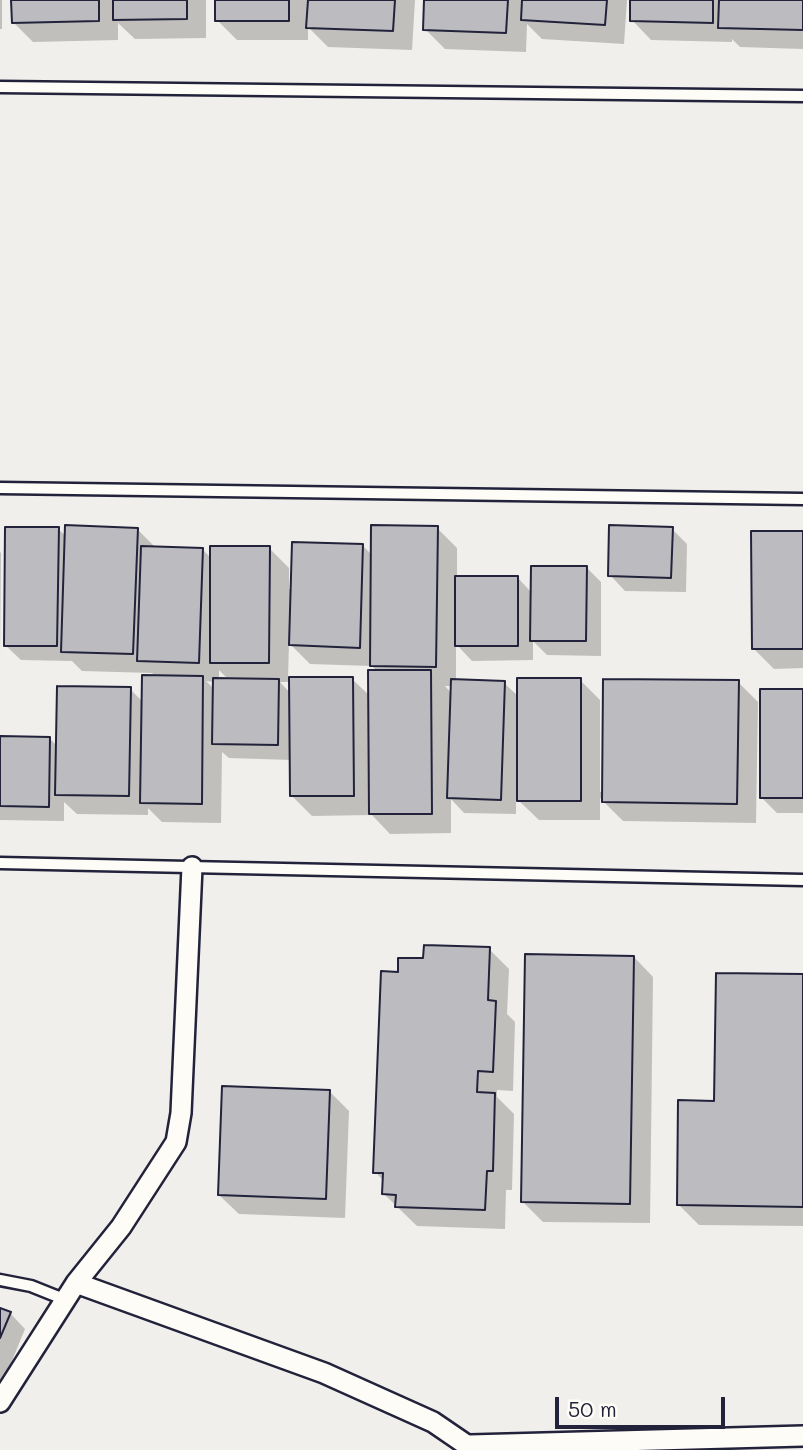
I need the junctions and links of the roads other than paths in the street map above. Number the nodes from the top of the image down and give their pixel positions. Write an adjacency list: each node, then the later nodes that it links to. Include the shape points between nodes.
1 (0, 87): 2 (lane)
2 (803, 96)
3 (0, 488): 4 (lane)
4 (803, 499)
5 (0, 863): 6 (lane)
6 (192, 867): 7 (lane); 9 (street, via 176,1142 121,1227)
7 (803, 880)
8 (0, 1280): 9 (lane)
9 (71, 1291): 10 (street); 13 (street, via 324,1373 433,1422)
10 (0, 1402)
11 (803, 1436): 12 (street)
12 (712, 1445): 13 (street)
13 (472, 1447)

